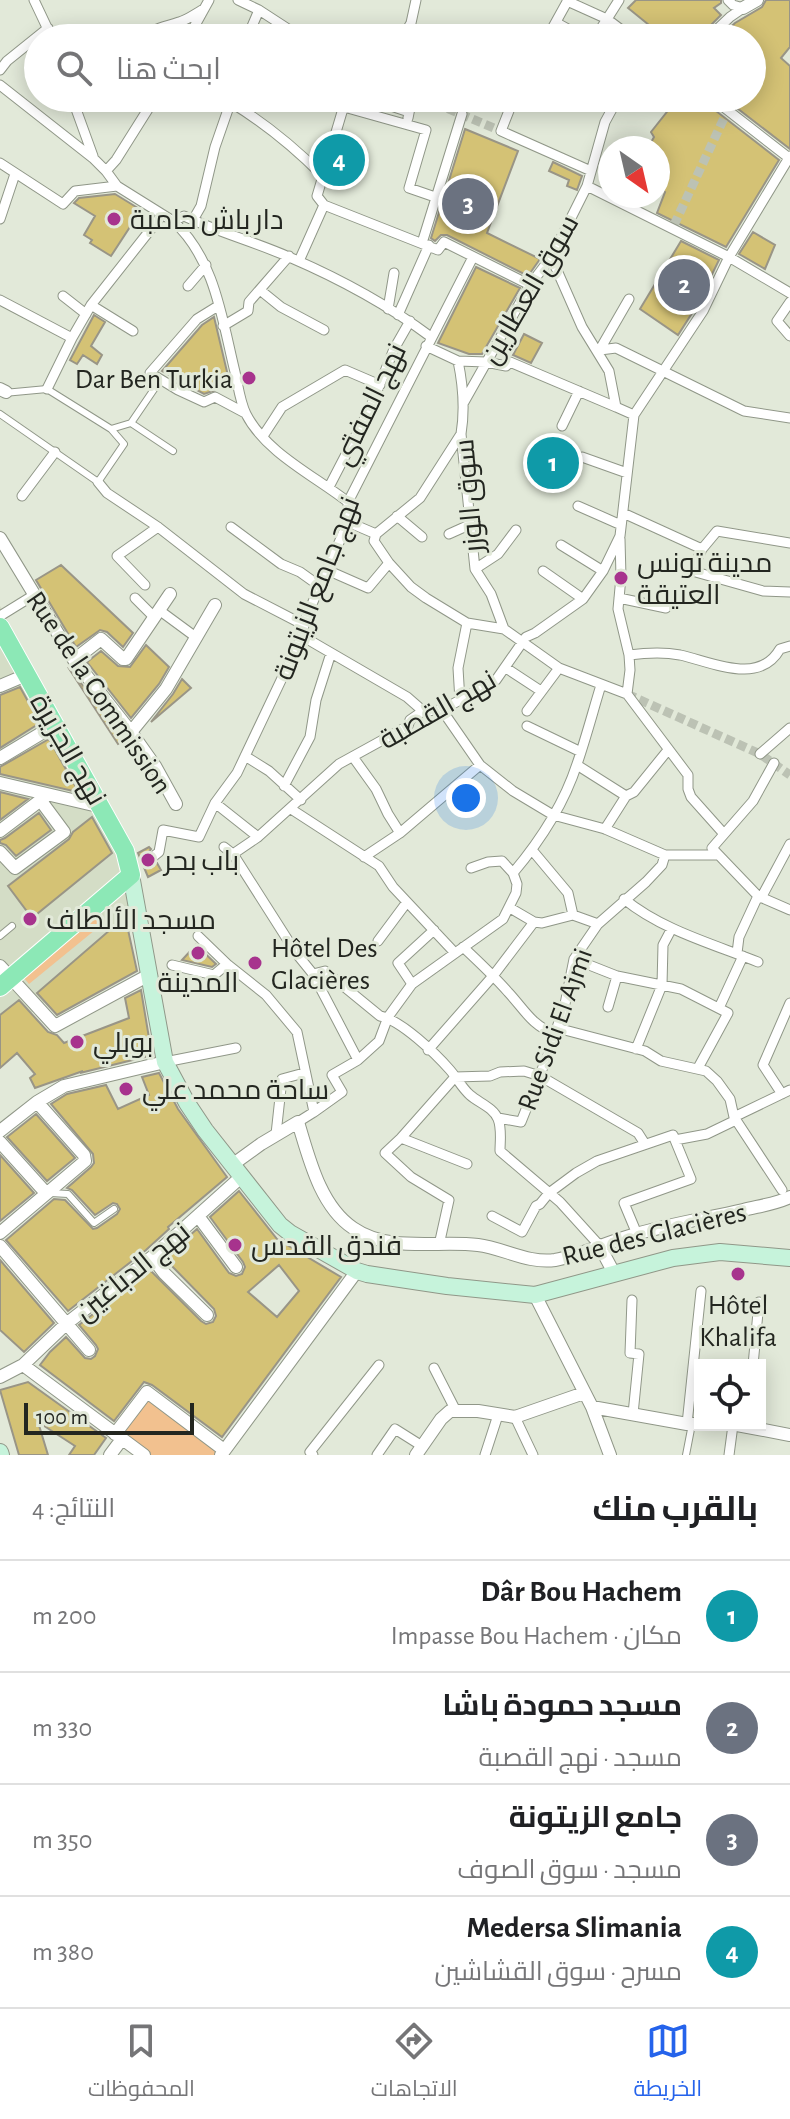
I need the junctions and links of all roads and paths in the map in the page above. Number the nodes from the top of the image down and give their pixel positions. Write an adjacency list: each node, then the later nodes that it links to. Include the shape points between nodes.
1 (34, 0): 14 (street)
2 (209, 0): 11 (street)
3 (238, 0): 9 (street)
4 (416, 0): 18 (street)
5 (619, 0): 12 (street)
6 (728, 0): 10 (street)
7 (757, 0): 10 (street)
8 (568, 1): 12 (street); 13 (street)
9 (255, 6): 17 (street)
10 (743, 8): 21 (street)
11 (202, 10): 15 (street); 16 (street)
12 (607, 19): 19 (street); 20 (street)
13 (557, 23)
14 (46, 24)
15 (171, 24)
16 (195, 24)
17 (281, 24)
18 (410, 24)
19 (604, 24)
20 (614, 24)
21 (723, 24)
22 (24, 50): 23 (street)
23 (0, 70)
24 (0, 85): 25 (street)
25 (24, 104)
26 (34, 112): 40 (street)
27 (77, 112): 40 (street)
28 (146, 112): 42 (street)
29 (227, 112): 52 (street)
30 (249, 112): 45 (street)
31 (343, 112): 45 (street)
32 (372, 112): 38 (street)
33 (409, 112): 38 (street)
34 (508, 112): 43 (street, via 501,131)
35 (610, 112): 43 (street, سوق العطارين)
36 (725, 112): 39 (street)
37 (462, 114): 48 (street)
38 (406, 125): 48 (street, via 426,130 409,188)
39 (789, 157): 57 (street, نهج القصبة)
40 (94, 159): 42 (street)
41 (0, 163): 44 (street)
42 (106, 171): 46 (street)
43 (591, 171): 47 (street, سوق العطارين)
44 (15, 174): 46 (street, via 63,204 75,191); 51 (street)
45 (323, 176): 49 (street, via 317,196)
46 (117, 186): 50 (street)
47 (587, 186): 55 (street, سوق العطارين); 57 (street)
48 (435, 197): 54 (street)
49 (324, 205): 54 (street); 58 (street)
50 (162, 215): 53 (street); 71 (street)
51 (0, 219)
52 (193, 220): 53 (street, via 184,216); 58 (street)
53 (173, 221): 59 (street)
54 (426, 244): 56 (street, via 438,250 444,242); 72 (street)
55 (552, 256): 61 (street, سوق العطارين); 80 (street, via 582,327)
56 (473, 257): 61 (street); 79 (street, نهج جامع الزيتونة)
57 (729, 257): 64 (street); 83 (street, نهج القصبة)
58 (294, 259): 63 (street); 70 (street)
59 (206, 265): 62 (street); 69 (street)
60 (394, 273): 70 (street)
61 (530, 285): 82 (street, سوق العطارين)
62 (188, 286)
63 (260, 290): 74 (street, via 248,311); 75 (street)
64 (790, 293)
65 (63, 296): 71 (street)
66 (629, 299): 80 (street)
67 (0, 300): 78 (street)
68 (790, 302): 77 (street, via 777,321)
69 (218, 306): 74 (street); 84 (street, via 197,319 150,373)
70 (388, 309): 72 (street)
71 (89, 310): 76 (street); 78 (street)
72 (398, 315): 73 (street)
73 (410, 321): 79 (street); 85 (street, نهج المفتي)
74 (223, 326): 91 (street)
75 (324, 330)
76 (133, 331)
77 (790, 336)
78 (72, 338): 86 (street)
79 (428, 341): 81 (street); 107 (street, نهج جامع الزيتونة)
80 (599, 352): 83 (street, via 616,348); 90 (street)
81 (458, 361): 82 (street); 89 (street, سوق الوزر)
82 (486, 362): 87 (street, via 510,362); 89 (street, سوق العطارين)
83 (665, 370): 93 (street, نهج القصبة); 94 (street, via 744,411)
84 (161, 379): 91 (street, via 204,402 215,397); 95 (lane)
85 (380, 385): 99 (street, via 345,370 282,407); 105 (street, نهج المفتي)
86 (47, 389): 88 (lane); 97 (lane)
87 (579, 391): 90 (street); 96 (street)
88 (2, 392)
89 (462, 405): 98 (street, سوق الوزر)
90 (616, 407): 93 (street)
91 (245, 413): 99 (street)
92 (0, 414): 101 (lane)
93 (634, 415): 103 (street, نهج القصبة)
94 (789, 420)
95 (131, 423): 97 (lane); 100 (lane)
96 (562, 426)
97 (111, 429): 104 (lane, via 124,444)
98 (461, 434): 110 (street, via 420,498); 112 (street, سوق الوزر)
99 (263, 436): 105 (street, via 285,459)
100 (173, 451)
101 (55, 452): 104 (lane); 106 (street)
102 (582, 457): 103 (street)
103 (627, 473): 109 (street, نهج القصبة)
104 (98, 482): 113 (street)
105 (329, 487): 107 (street)
106 (22, 496)
107 (348, 502): 111 (street, نهج جامع الزيتونة)
108 (578, 506): 116 (street)
109 (623, 513): 116 (street, نهج القصبة); 123 (street)
110 (397, 516): 117 (street); 119 (street)
111 (348, 522): 117 (street); 126 (street, نهج جامع الزيتونة)
112 (469, 525): 118 (street); 125 (street, سوق الوزر)
113 (158, 527): 129 (street, via 117,556); 144 (street, via 244,594)
114 (231, 527): 130 (street)
115 (516, 530): 125 (street, via 498,554)
116 (621, 530): 128 (street, نهج القصبة); 135 (street)
117 (376, 534): 124 (street, via 374,541)
118 (449, 534)
119 (422, 537)
120 (0, 538): 133 (street, Rue de la Commission)
121 (790, 543): 123 (street, via 717,531)
122 (561, 545): 128 (street)
123 (702, 549): 131 (street, via 692,571 763,591)
124 (389, 563): 126 (street, via 368,588); 141 (street, via 411,587)
125 (475, 569): 143 (street, سوق الوزر)
126 (327, 570): 130 (street, نهج جامع الزيتونة)
127 (543, 571): 136 (street)
128 (603, 571): 136 (street, نهج القصبة)
129 (145, 585)
130 (321, 587): 144 (street, نهج جامع الزيتونة)
131 (790, 592)
132 (170, 594): 139 (street)
133 (34, 595): 140 (street); 150 (street, Rue de la Commission)
134 (135, 598): 139 (street)
135 (619, 598): 138 (street); 149 (street)
136 (583, 599): 146 (street, نهج القصبة)
137 (215, 605): 145 (street)
138 (666, 608)
139 (156, 613): 145 (street); 150 (street, via 126,659 101,639)
140 (0, 616)
141 (467, 623): 143 (street); 158 (street, via 458,668)
142 (0, 627): 153 (main road, نهج الجزيرة)
143 (504, 629): 146 (street)
144 (303, 631): 148 (street); 169 (street, نهج جامع الزيتونة)
145 (197, 638): 165 (street)
146 (522, 643): 151 (street, نهج القصبة); 152 (street)
147 (790, 646): 149 (street, via 759,667 736,670 676,654)
148 (331, 653): 160 (street); 176 (street, via 310,737)
149 (629, 655): 157 (street)
150 (74, 660): 165 (street, Rue de la Commission)
151 (506, 668): 156 (street); 158 (street, نهج القصبة)
152 (559, 668): 154 (street); 156 (street)
153 (26, 675): 155 (street); 162 (main road, نهج الجزيرة)
154 (601, 685): 157 (street); 167 (street)
155 (0, 686)
156 (541, 691): 161 (street)
157 (627, 694): 166 (street)
158 (460, 701): 159 (street, نهج القصبة)
159 (442, 710): 160 (street, نهج القصبة); 173 (street)
160 (423, 711): 170 (street, نهج القصبة, via 408,726)
161 (527, 711)
162 (55, 725): 171 (street); 182 (main road, نهج الجزيرة)
163 (527, 726): 167 (street)
164 (790, 728): 168 (street)
165 (131, 732): 181 (street, Rue de la Commission)
166 (668, 750): 177 (street); 188 (street, via 688,775 691,797)
167 (581, 752): 174 (street)
168 (760, 754)
169 (245, 756): 176 (street); 180 (street, نهج جامع الزيتونة)
170 (353, 757): 179 (street, نهج القصبة); 187 (street)
171 (0, 758)
172 (774, 763): 188 (street, via 753,801)
173 (480, 765): 184 (street); 187 (street)
174 (577, 765): 177 (street); 184 (street)
175 (0, 783): 178 (street)
176 (284, 786): 179 (street)
177 (626, 796): 185 (street)
178 (45, 798): 182 (street); 186 (street); 193 (street, via 64,832 15,868)
179 (301, 800): 183 (street, نهج القصبة)
180 (215, 803): 189 (street); 197 (street, نهج جامع الزيتونة, via 199,837 163,830 159,854)
181 (176, 804)
182 (102, 807): 200 (main road, نهج الجزيرة)
183 (291, 809): 189 (street, نهج القصبة); 198 (street)
184 (553, 815): 185 (street); 192 (street)
185 (605, 829): 195 (street)
186 (0, 831)
187 (400, 833): 198 (street)
188 (724, 834): 196 (street, via 712,848)
189 (258, 837): 194 (street, نهج القصبة)
190 (790, 844): 202 (street)
191 (224, 847): 194 (street)
192 (532, 850): 201 (street); 207 (street, via 568,893)
193 (0, 852)
194 (233, 854): 222 (street)
195 (665, 855): 196 (street); 203 (street, Rue Sidi El Ajmi, via 662,865)
196 (718, 855): 202 (street)
197 (154, 856)
198 (364, 857): 204 (street, via 379,866)
199 (471, 868): 201 (street, via 502,861)
200 (134, 869): 223 (main road); 226 (main road)
201 (513, 873): 205 (street, via 517,884)
202 (759, 897): 206 (street); 217 (street, via 739,937)
203 (624, 899): 209 (street, Rue Sidi El Ajmi); 211 (street)
204 (407, 902): 212 (street); 215 (street)
205 (510, 908): 208 (street); 216 (street, via 503,919)
206 (790, 910)
207 (573, 915): 208 (street); 209 (street)
208 (534, 922): 224 (street)
209 (598, 924): 218 (street, Rue Sidi El Ajmi)
210 (12, 926): 213 (lane)
211 (672, 928): 217 (street); 228 (street, via 663,945)
212 (434, 930): 216 (street); 227 (street, via 398,963)
213 (0, 936)
214 (198, 936): 220 (street)
215 (378, 941)
216 (459, 950): 224 (street); 227 (street)
217 (740, 955): 219 (street); 231 (street)
218 (574, 959): 225 (street); 233 (street, Rue Sidi El Ajmi)
219 (758, 962)
220 (227, 964): 221 (street, via 214,975); 240 (street, via 266,995 297,1032)
221 (172, 965)
222 (313, 974): 232 (street, via 325,971); 237 (street)
223 (149, 975): 226 (street, via 55,1026); 238 (main road)
224 (493, 976): 233 (street, via 529,1019); 236 (street)
225 (617, 976): 228 (street); 230 (street)
226 (4, 977)
227 (412, 984): 232 (street)
228 (662, 985): 231 (street); 235 (street)
229 (790, 1003): 243 (street, via 763,1065)
230 (608, 1007)
231 (719, 1008): 239 (street, via 728,1013)
232 (388, 1017): 236 (street); 237 (street, via 379,1041)
233 (556, 1031): 235 (street); 241 (street, Rue Sidi El Ajmi)
234 (236, 1048): 238 (street)
235 (636, 1049): 239 (street, via 661,1061)
236 (428, 1050): 242 (street)
237 (358, 1060): 245 (street, via 332,1075 342,1092)
238 (165, 1062): 244 (street, via 82,1080); 256 (main road, via 187,1103)
239 (698, 1068): 247 (street, via 730,1099)
240 (304, 1073): 245 (street); 250 (street, via 282,1079)
241 (540, 1076): 242 (street, via 524,1071); 246 (street, Rue Sidi El Ajmi, via 521,1122); 254 (street, via 638,1133)
242 (455, 1077): 246 (street); 251 (street)
243 (786, 1092): 247 (street)
244 (37, 1102): 249 (street); 257 (street, via 85,1159)
245 (314, 1112): 248 (street)
246 (498, 1118): 258 (street, via 500,1151)
247 (735, 1118): 252 (street, via 707,1134); 259 (street)
248 (298, 1122): 250 (street, نهج الدباغين); 265 (street, Rue des Glacières, via 326,1199 341,1219 369,1237)
249 (0, 1131)
250 (276, 1134): 256 (street, نهج الدباغين)
251 (401, 1138): 255 (street); 265 (street, via 385,1153 449,1200)
252 (675, 1140): 254 (street, via 673,1135); 264 (street, via 691,1179 624,1203)
253 (0, 1142): 257 (street)
254 (645, 1144): 258 (street, via 597,1161)
255 (467, 1164)
256 (237, 1171): 261 (street, نهج الدباغين); 271 (main road, via 290,1233)
257 (46, 1193): 260 (lane, via 68,1194 94,1223); 263 (street)
258 (549, 1193): 262 (street, via 522,1232); 266 (street)
259 (786, 1194): 264 (street, Rue des Glacières, via 784,1200)
260 (114, 1209)
261 (198, 1216): 268 (street, نهج الدباغين); 270 (street)
262 (492, 1216)
263 (0, 1233)
264 (637, 1234): 266 (street, Rue des Glacières)
265 (439, 1245): 266 (street, Rue des Glacières, via 479,1245 545,1260)
266 (599, 1245): 272 (street)
267 (0, 1246): 278 (street)
268 (152, 1257): 277 (street); 278 (street, نهج الدباغين)
269 (790, 1258): 272 (main road, via 720,1252)
270 (236, 1267)
271 (357, 1271): 274 (main road); 298 (street)
272 (614, 1273): 274 (main road)
273 (701, 1291): 291 (street)
274 (535, 1295): 285 (street)
275 (632, 1300): 288 (street, via 630,1353 639,1354)
276 (759, 1302): 280 (street)
277 (207, 1315)
278 (66, 1324): 279 (street); 281 (street, نهج الدباغين)
279 (89, 1350)
280 (754, 1359)
281 (23, 1365): 284 (street, نهج الدباغين); 295 (street)
282 (379, 1365): 301 (street, via 310,1452)
283 (434, 1368): 287 (street)
284 (0, 1377)
285 (584, 1393): 286 (street); 290 (street)
286 (592, 1407): 288 (street); 306 (street)
287 (456, 1411): 289 (street); 297 (street, via 445,1414)
288 (633, 1414): 291 (street)
289 (498, 1415): 290 (street); 303 (street)
290 (515, 1417): 296 (street)
291 (693, 1424): 307 (lane)
292 (766, 1429): 294 (street)
293 (734, 1431): 308 (street)
294 (790, 1435)
295 (118, 1436): 298 (street, via 149,1392); 299 (street); 300 (street)
296 (528, 1442): 304 (street); 305 (street)
297 (419, 1450): 302 (street, via 395,1429)
298 (222, 1453)
299 (110, 1455)
300 (144, 1455)
301 (313, 1455)
302 (377, 1455)
303 (485, 1455)
304 (521, 1455)
305 (533, 1455)
306 (610, 1455)
307 (686, 1455)
308 (729, 1455)

